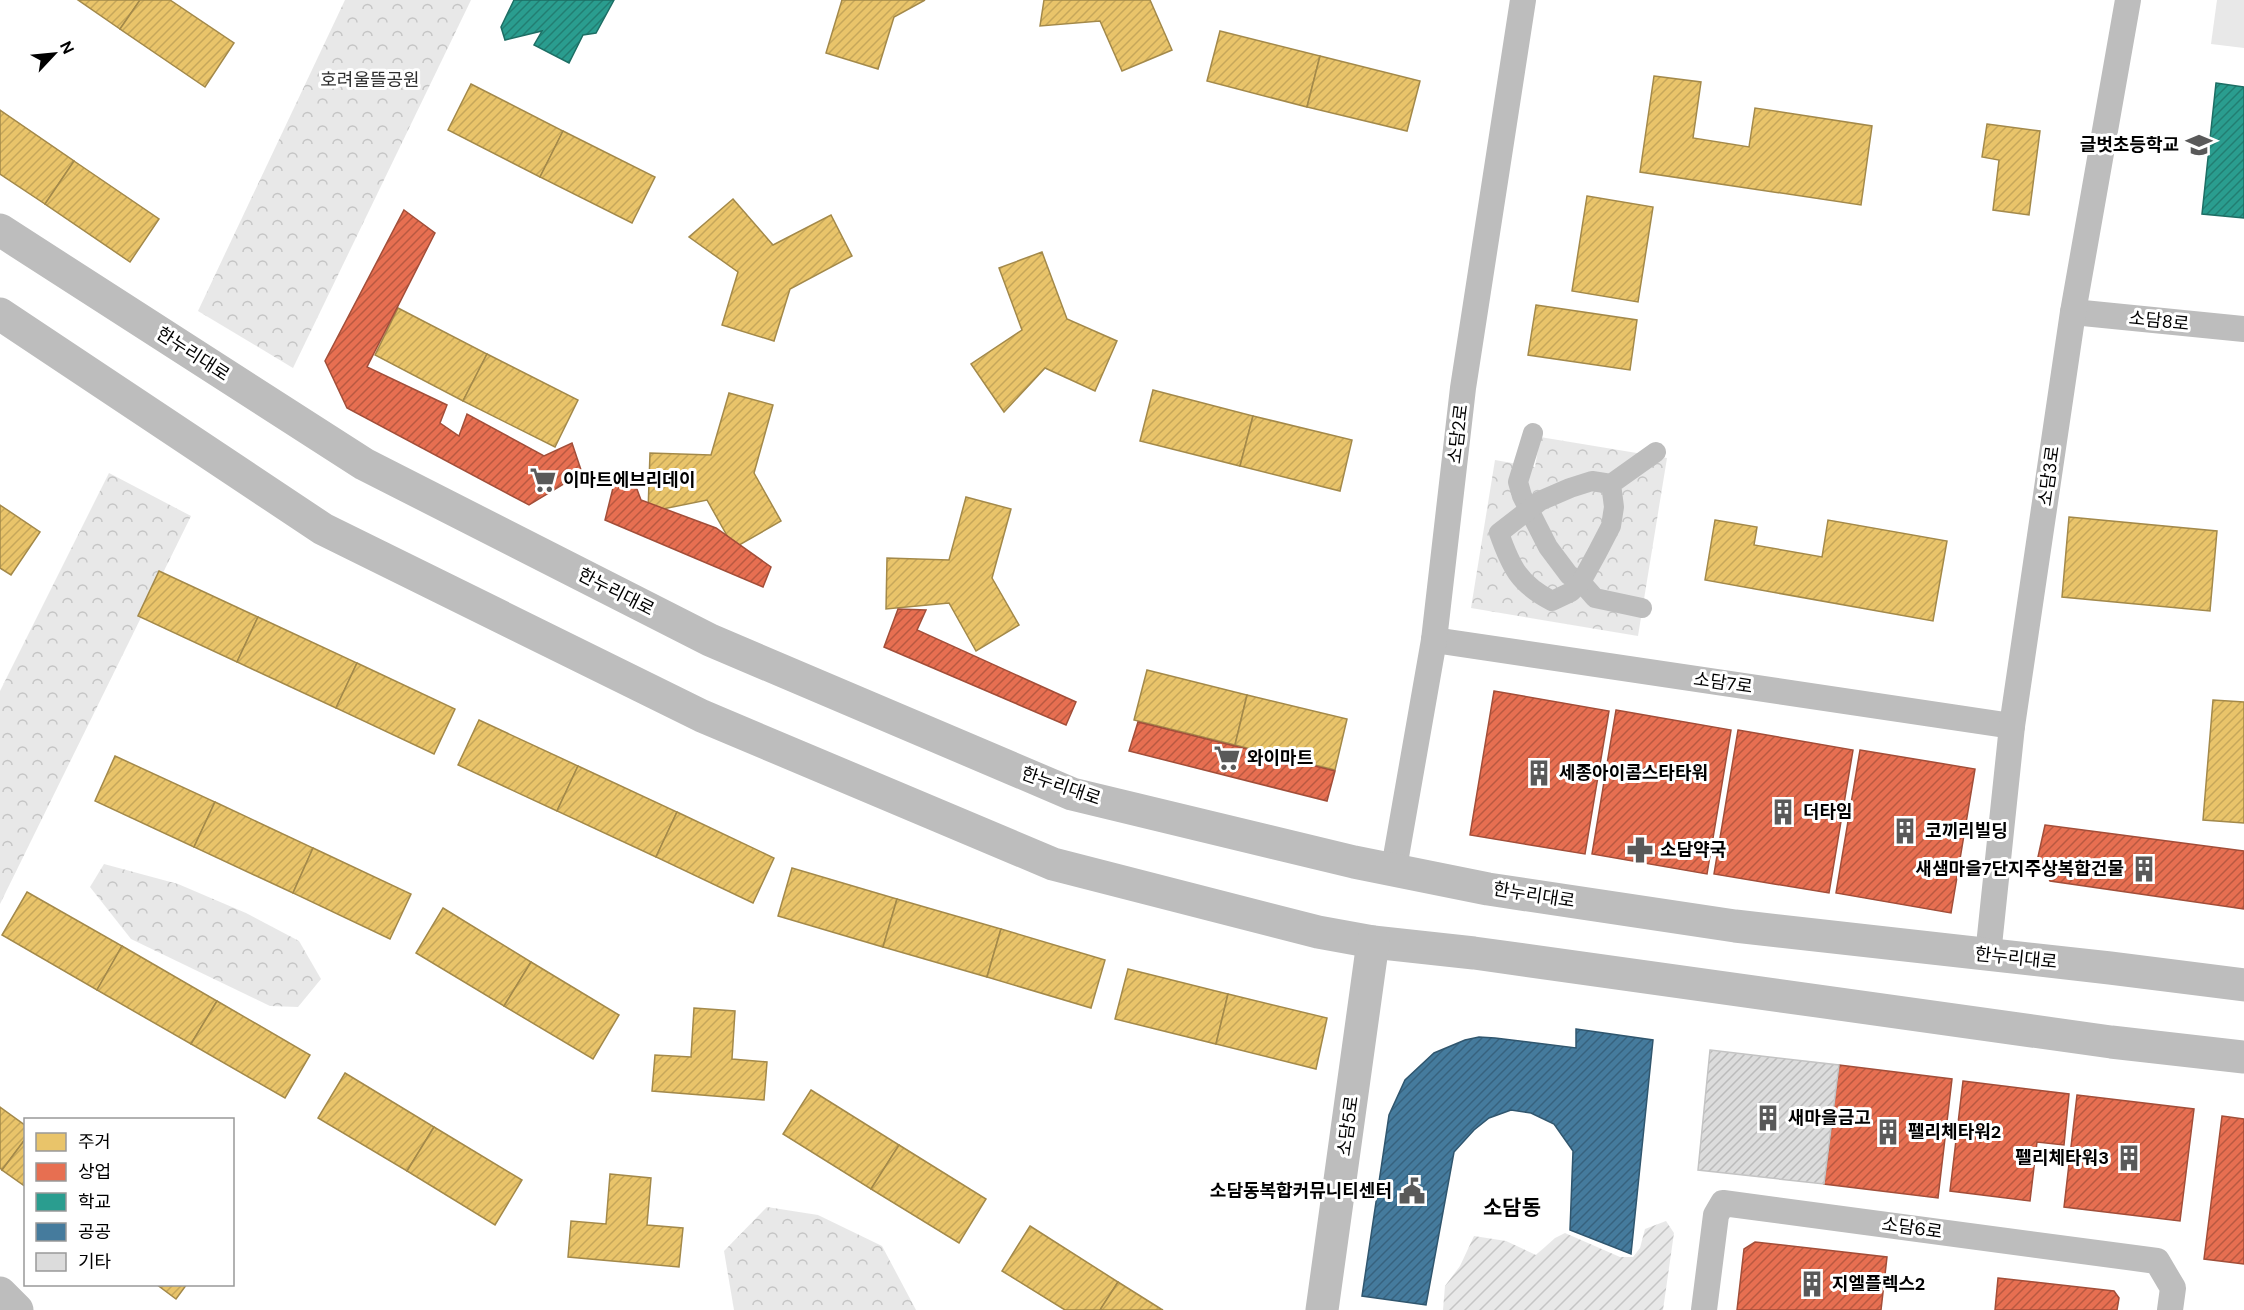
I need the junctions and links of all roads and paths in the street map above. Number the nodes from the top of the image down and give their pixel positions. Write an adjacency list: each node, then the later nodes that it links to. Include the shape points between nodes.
1 (1523, 0): 13 (street, 소담2로, via 1463,388)
2 (2128, 0): 4 (street, 소담3로)
3 (0, 230): 15 (street, 한누리대로, via 364,464 710,640 1072,794 1354,862)
4 (2073, 312): 6 (street, 소담8로); 14 (street, 소담3로)
5 (0, 315): 16 (street, via 323,529 702,716 1053,864 1318,932)
6 (2244, 329)
7 (1533, 433): 10 (street, via 1518,482)
8 (1656, 452): 9 (street)
9 (1611, 484): 10 (street, via 1592,481); 11 (street, via 1611,526)
10 (1529, 509): 11 (street, via 1548,547 1569,575); 11 (street, via 1499,533 1519,578 1552,601)
11 (1581, 582): 12 (street, via 1594,598)
12 (1642, 608)
13 (1434, 640): 14 (street, 소담7로); 15 (street, 소담2로)
14 (2012, 726): 17 (street, 소담3로)
15 (1394, 868): 17 (street, 한누리대로, via 1488,889 1735,926)
16 (1373, 942): 19 (street, via 2099,1041); 22 (street, 소담5로)
17 (1988, 954): 18 (street, 한누리대로)
18 (2244, 985)
19 (2244, 1057)
20 (0, 1293): 21 (street)
21 (17, 1310)
22 (1322, 1310)
23 (1704, 1310): 24 (street, 소담6로, via 1716,1215 1723,1203 2157,1261 2173,1288)
24 (2170, 1310)

